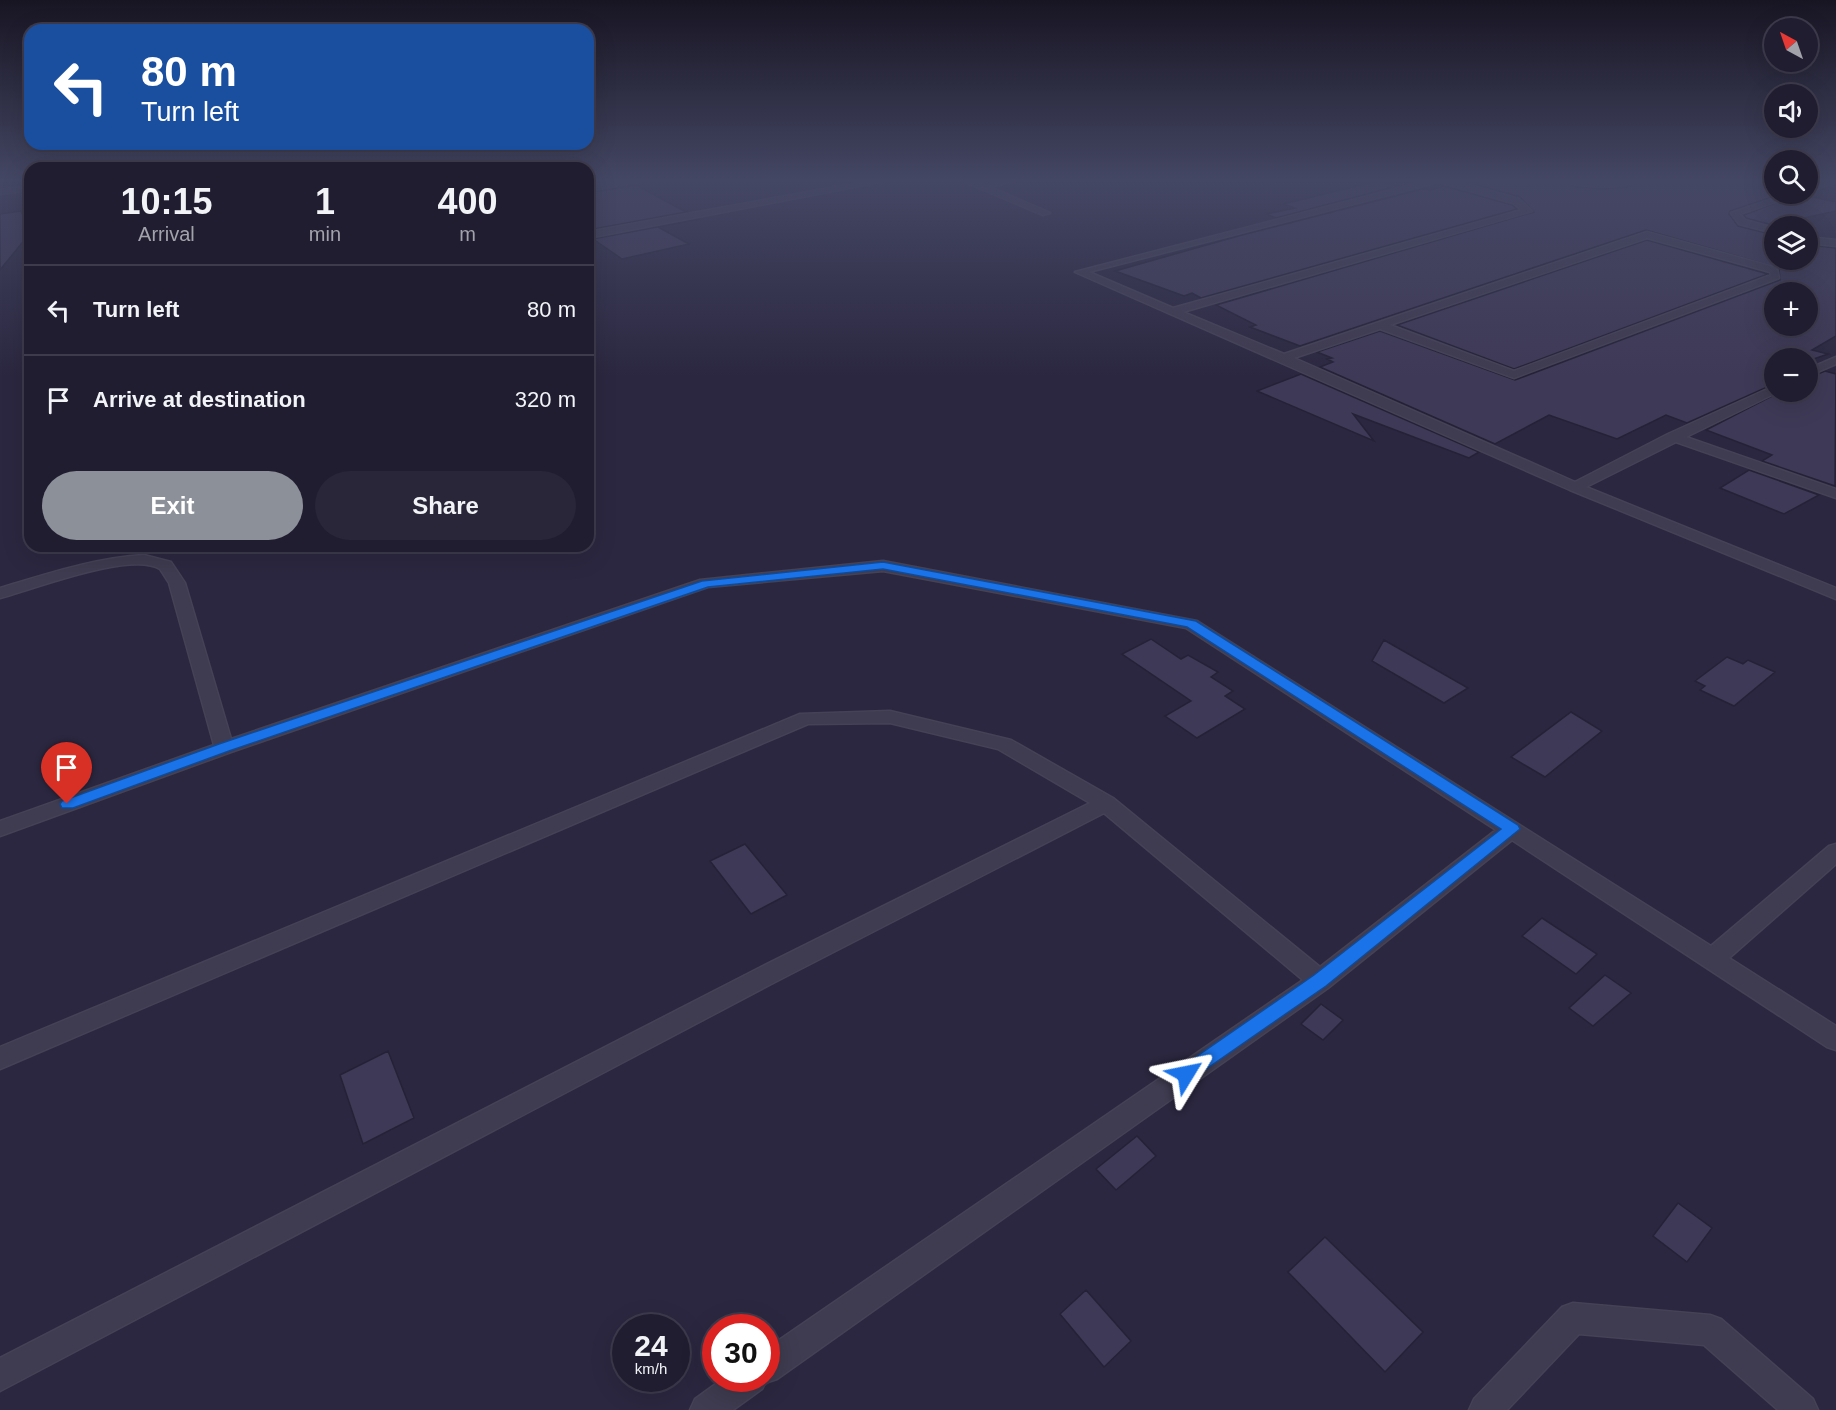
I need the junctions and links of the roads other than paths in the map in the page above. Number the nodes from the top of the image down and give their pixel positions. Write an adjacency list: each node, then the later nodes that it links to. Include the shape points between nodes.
1 (1186, 245): 5 (street, via 1080,272)
2 (1408, 245): 5 (street)
3 (1618, 245): 6 (street)
4 (1683, 245): 6 (street, via 1774,270 1776,276 1514,375)
5 (1173, 311): 7 (street)
6 (1382, 326): 7 (street)
7 (1284, 358): 12 (street)
8 (1836, 360): 9 (street)
9 (1818, 368)
10 (1764, 394): 11 (street)
11 (1673, 437): 12 (street); 13 (street)
12 (1575, 487): 15 (street)
13 (1836, 494)
14 (0, 593): 16 (street, via 126,561 162,563 177,583)
15 (1836, 594)
16 (224, 748): 18 (street); 19 (street, via 706,584 883,566 1191,624)
17 (1106, 803): 22 (street); 24 (street, via 1004,744 890,717 806,718); 26 (street)
18 (0, 829)
19 (1512, 829): 21 (street); 22 (street)
20 (1836, 852): 21 (street)
21 (1713, 958): 23 (street)
22 (1320, 981): 25 (street)
23 (1836, 1039)
24 (0, 1058)
25 (780, 1358)
26 (0, 1375)
27 (731, 1392): 28 (street)
28 (706, 1410)
29 (1485, 1410): 30 (street, via 1572,1318 1710,1330)
30 (1802, 1410)

